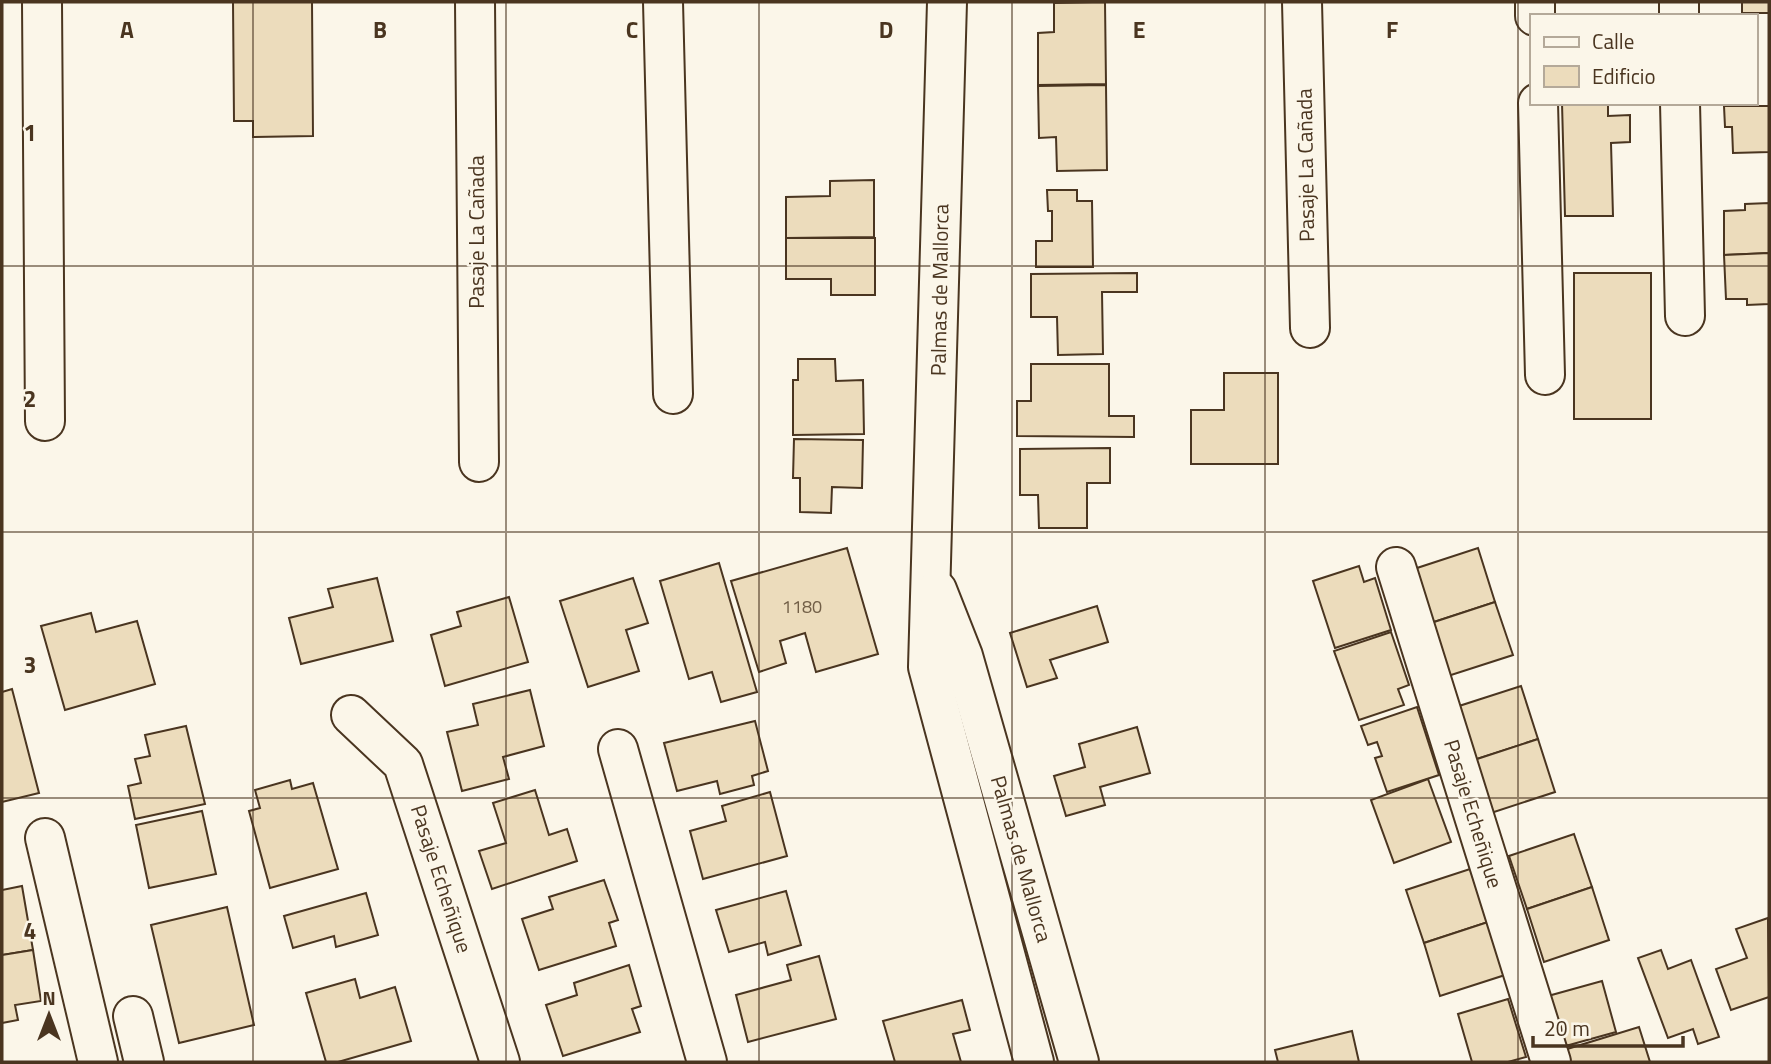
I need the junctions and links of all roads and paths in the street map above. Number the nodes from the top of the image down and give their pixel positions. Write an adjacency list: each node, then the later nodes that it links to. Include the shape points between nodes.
1 (42, 2): 12 (street)
2 (475, 2): 13 (street, Pasaje La Cañada)
3 (663, 2): 11 (street)
4 (947, 2): 15 (street, Palmas de Mallorca)
5 (1302, 2): 9 (street, Pasaje La Cañada)
6 (1538, 105): 10 (street)
7 (1681, 105): 8 (street)
8 (1685, 316)
9 (1310, 328)
10 (1545, 375)
11 (673, 394)
12 (45, 421)
13 (479, 462)
14 (1396, 567): 26 (street, Pasaje Echeñique)
15 (932, 578): 24 (street, Palmas de Mallorca, via 928,667); 25 (street, Palmas de Mallorca, via 963,656)
16 (351, 715): 22 (street, Pasaje Echeñique, via 403,764)
17 (618, 749): 23 (street)
18 (45, 838): 20 (street)
19 (133, 1016): 21 (street)
20 (98, 1062)
21 (144, 1062)
22 (500, 1062)
23 (706, 1062)
24 (1034, 1062)
25 (1079, 1062)
26 (1551, 1062)

